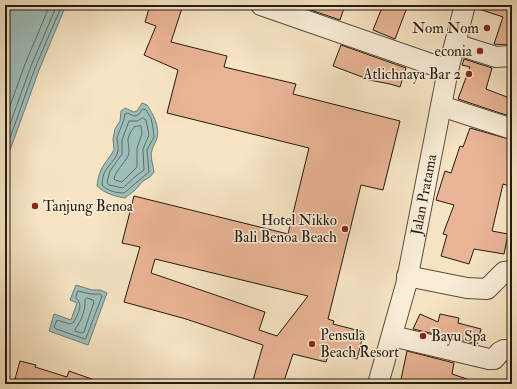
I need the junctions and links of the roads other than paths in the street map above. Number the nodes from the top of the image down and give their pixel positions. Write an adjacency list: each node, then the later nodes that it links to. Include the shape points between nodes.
1 (261, 5): 5 (street)
2 (466, 5): 3 (street, Jalan Pratama)
3 (455, 44): 4 (street, via 496,57); 5 (street, Jalan Pratama)
4 (512, 56)
5 (448, 70): 6 (street, Jalan Pratama)
6 (441, 106): 7 (street); 9 (street, Jalan Pratama)
7 (512, 129)
8 (512, 270): 9 (street, via 504,272 487,289 467,288)
9 (407, 276): 10 (street, Jalan Pratama)
10 (392, 336): 11 (street, via 489,359 494,359 504,350); 12 (street, Jalan Pratama)
11 (512, 351)
12 (378, 384)

